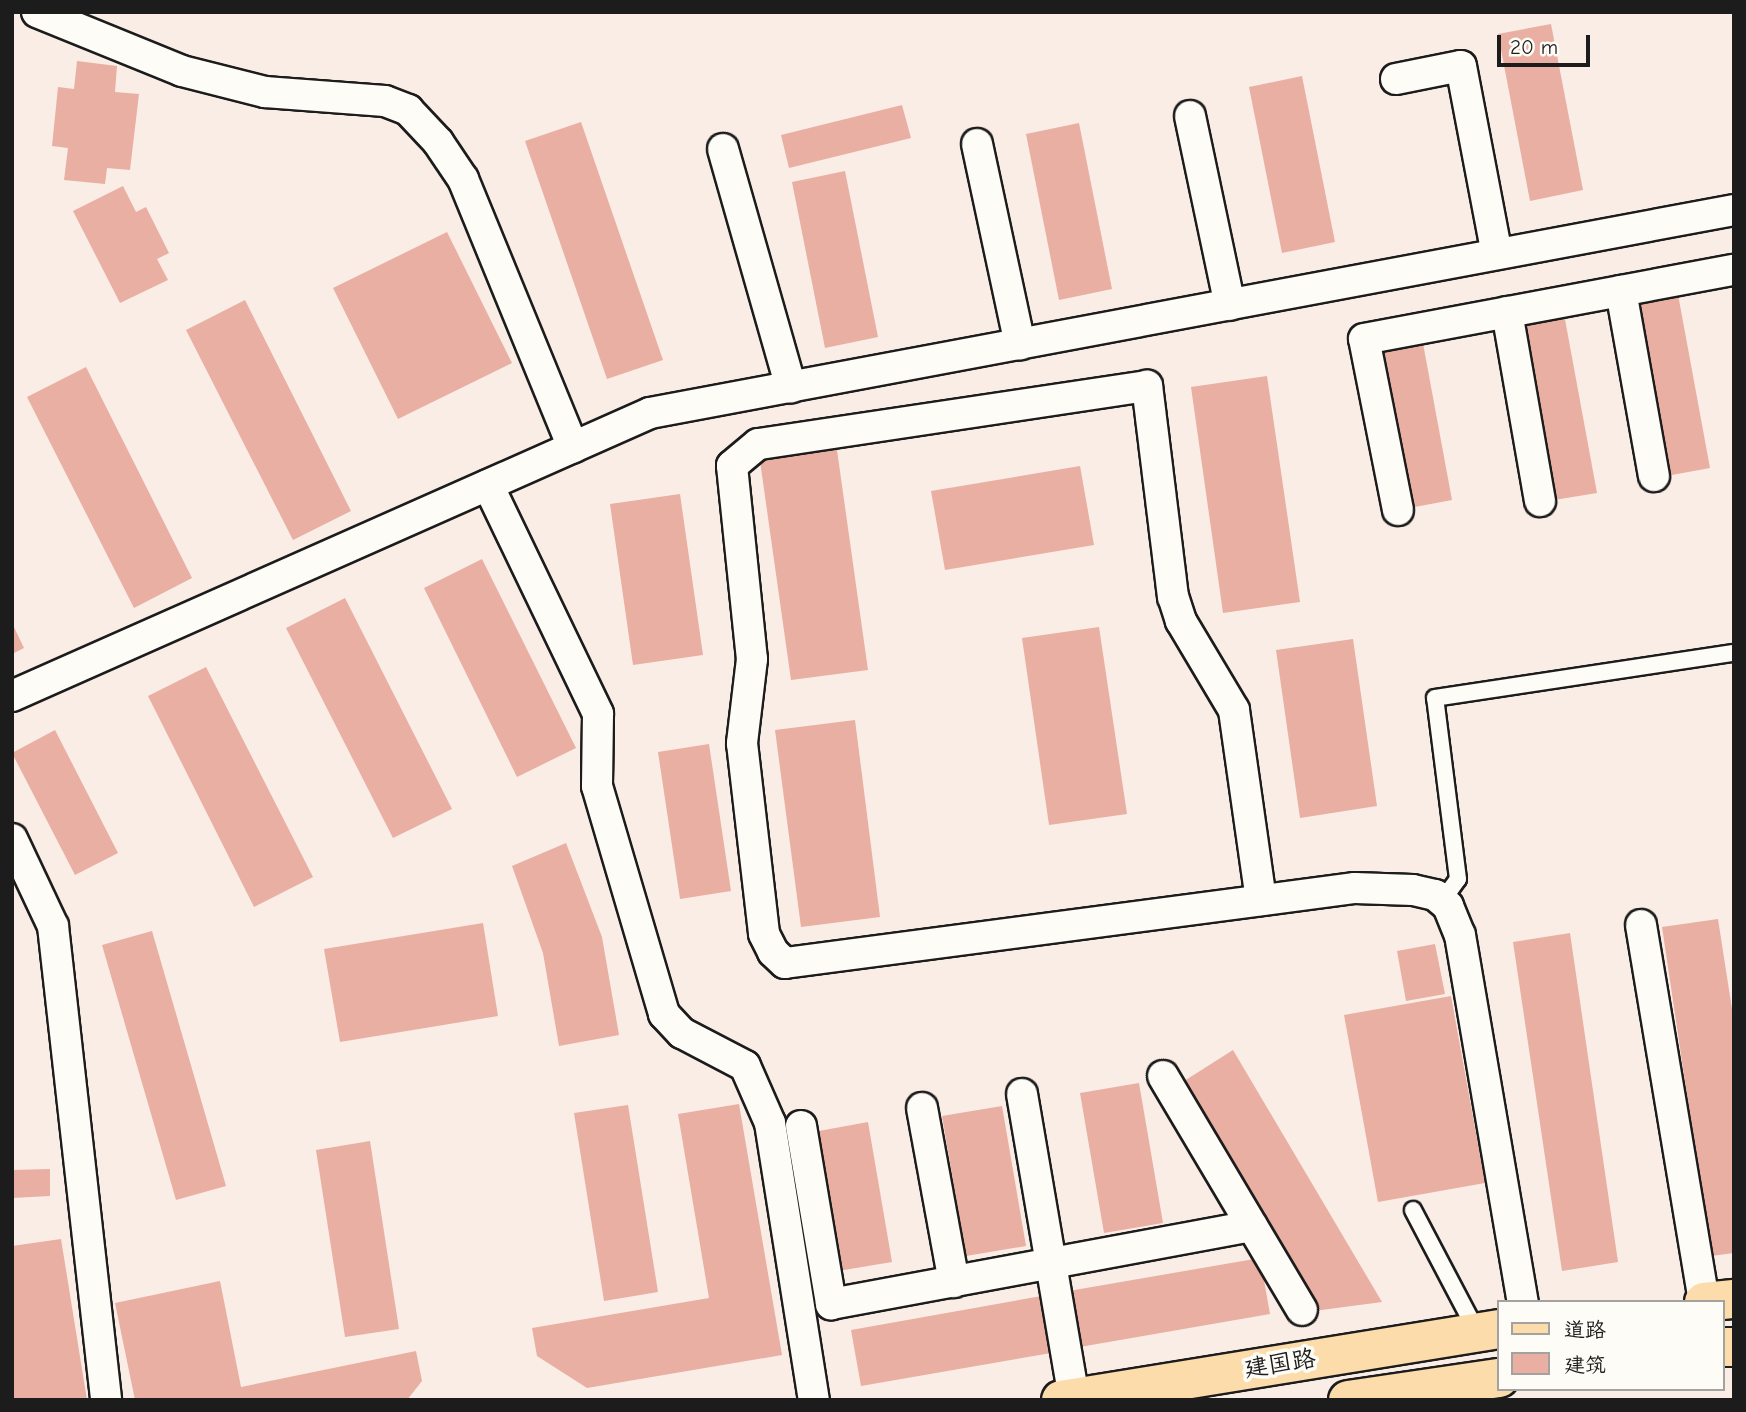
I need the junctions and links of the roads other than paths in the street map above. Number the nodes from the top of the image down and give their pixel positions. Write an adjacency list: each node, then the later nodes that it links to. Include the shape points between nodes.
1 (37, 12): 14 (street, via 194,74 264,92 385,101 408,110 439,142 463,179)
2 (1396, 79): 7 (street, via 1461,66)
3 (1190, 116): 10 (street)
4 (977, 144): 12 (street)
5 (723, 149): 13 (street)
6 (1734, 210): 7 (street)
7 (1497, 254): 10 (street)
8 (1734, 271): 9 (street)
9 (1621, 291): 11 (street); 15 (street)
10 (1230, 304): 12 (street)
11 (1507, 312): 17 (street); 18 (street, via 1364,339)
12 (1020, 344): 13 (street)
13 (791, 387): 14 (street, via 650,413)
14 (573, 447): 16 (street)
15 (1654, 476)
16 (488, 485): 20 (street); 41 (street, via 598,714 597,786 664,1014 681,1033 745,1066 770,1123)
17 (1540, 501)
18 (1398, 510)
19 (1734, 653): 23 (lane, via 1435,698 1458,878)
20 (12, 696)
21 (12, 839): 40 (street, via 53,926)
22 (1261, 900): 22 (street, via 1234,710 1181,621 1173,597 1147,386 758,444 732,466 752,659 742,743 764,934 785,963); 23 (street, via 1355,888 1413,890)
23 (1442, 901): 33 (street, via 1460,934)
24 (1642, 925): 34 (street)
25 (1163, 1076): 30 (street)
26 (1022, 1094): 31 (street)
27 (922, 1108): 32 (street)
28 (801, 1126): 32 (street, via 831,1304)
29 (1413, 1210): 36 (lane)
30 (1252, 1226): 31 (street); 35 (street)
31 (1051, 1264): 32 (street); 39 (street)
32 (954, 1282)
33 (1522, 1300)
34 (1704, 1300)
35 (1301, 1310)
36 (1488, 1330): 39 (main road, 建国路)
37 (1498, 1378): 38 (main road)
38 (1400, 1396): 42 (main road)
39 (1068, 1399)
40 (106, 1400)
41 (814, 1400)
42 (1348, 1400)

